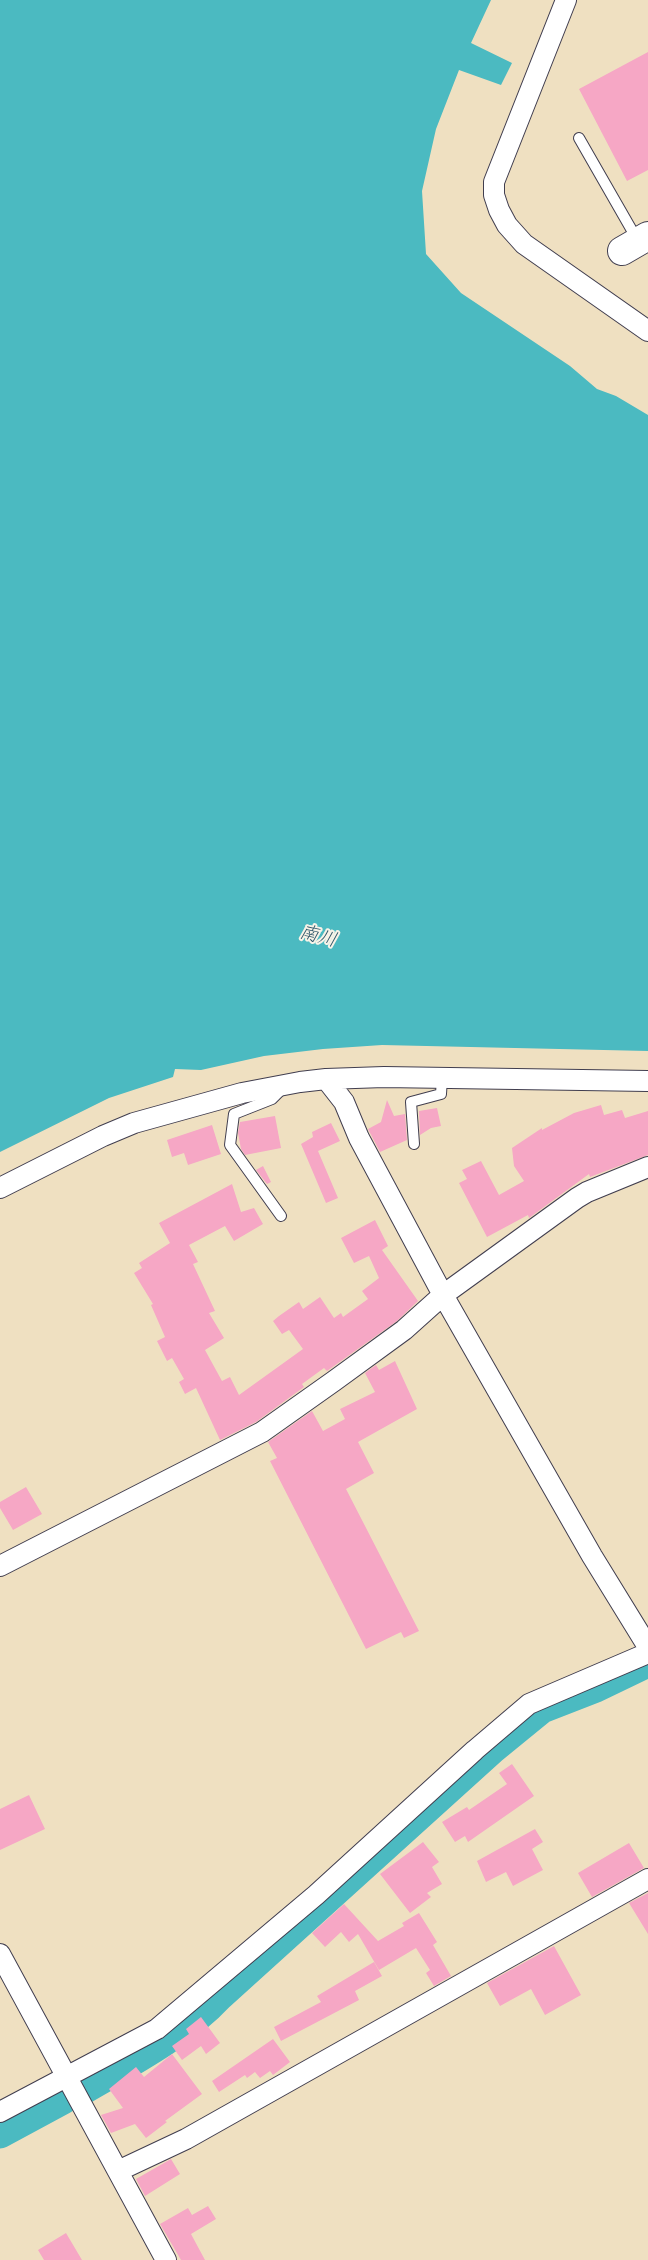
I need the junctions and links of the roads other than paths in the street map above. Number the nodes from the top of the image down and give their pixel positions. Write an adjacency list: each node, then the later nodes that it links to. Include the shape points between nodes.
1 (566, 0): 4 (street, via 494,182 494,195 507,226 524,244)
2 (580, 138): 3 (lane)
3 (636, 243)
4 (648, 331)
5 (384, 1077): 6 (street); 7 (street); 10 (street)
6 (326, 1078): 9 (street); 10 (street)
7 (442, 1078): 8 (street); 11 (lane, via 441,1094 411,1102)
8 (648, 1081)
9 (286, 1085): 13 (street, via 242,1093 134,1123); 14 (lane, via 272,1099 234,1114 230,1145)
10 (344, 1102): 15 (street, via 359,1138)
11 (414, 1144)
12 (648, 1167): 15 (street, via 587,1192)
13 (0, 1188)
14 (282, 1216)
15 (442, 1295): 16 (street, via 404,1330 262,1432); 17 (street)
16 (0, 1566)
17 (648, 1647)
18 (648, 1653): 21 (street, via 530,1704 316,1895 157,2029)
19 (648, 1879): 23 (street, via 186,2139)
20 (0, 1954): 21 (street)
21 (67, 2076): 22 (street); 23 (street)
22 (0, 2112)
23 (118, 2171): 24 (street)
24 (166, 2260)

